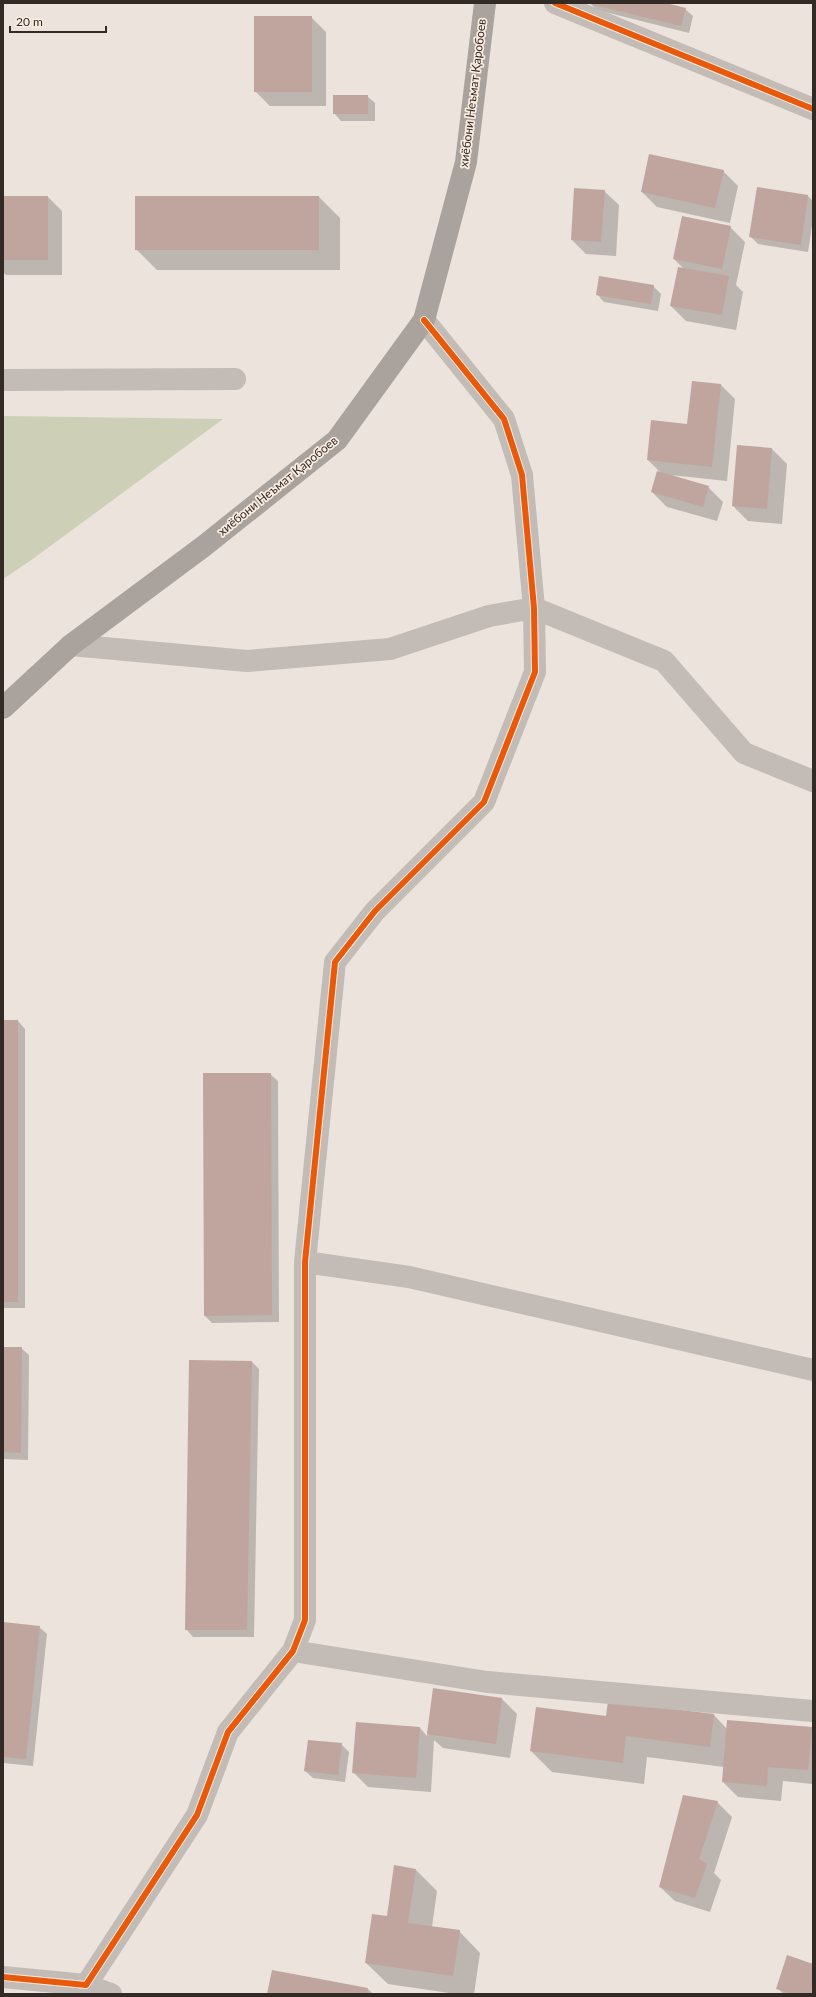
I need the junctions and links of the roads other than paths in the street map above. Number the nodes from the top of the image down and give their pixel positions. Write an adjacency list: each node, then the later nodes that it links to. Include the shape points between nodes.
1 (485, 3): 4 (highway, хиёбони Неъмат Қаробоев, via 466,162)
2 (555, 3): 3 (street)
3 (813, 109)
4 (424, 320): 7 (street, via 504,419 522,475); 8 (highway, хиёбони Неъмат Қаробоев, via 338,440 204,546)
5 (235, 379): 6 (street)
6 (3, 380)
7 (534, 608): 8 (street, via 489,616 390,649 262,660 247,661); 10 (street, via 664,662 744,752); 11 (street, via 535,672 484,802 375,910 335,962)
8 (71, 645): 9 (highway, хиёбони Неъмат Қаробоев)
9 (3, 708)
10 (813, 781)
11 (305, 1262): 12 (street, via 409,1277); 13 (street, via 305,1620)
12 (813, 1370)
13 (293, 1651): 14 (street, via 487,1682); 16 (street, via 228,1732 197,1815)
14 (813, 1711)
15 (3, 1977): 16 (street)
16 (86, 1986): 17 (street)
17 (111, 1994)

